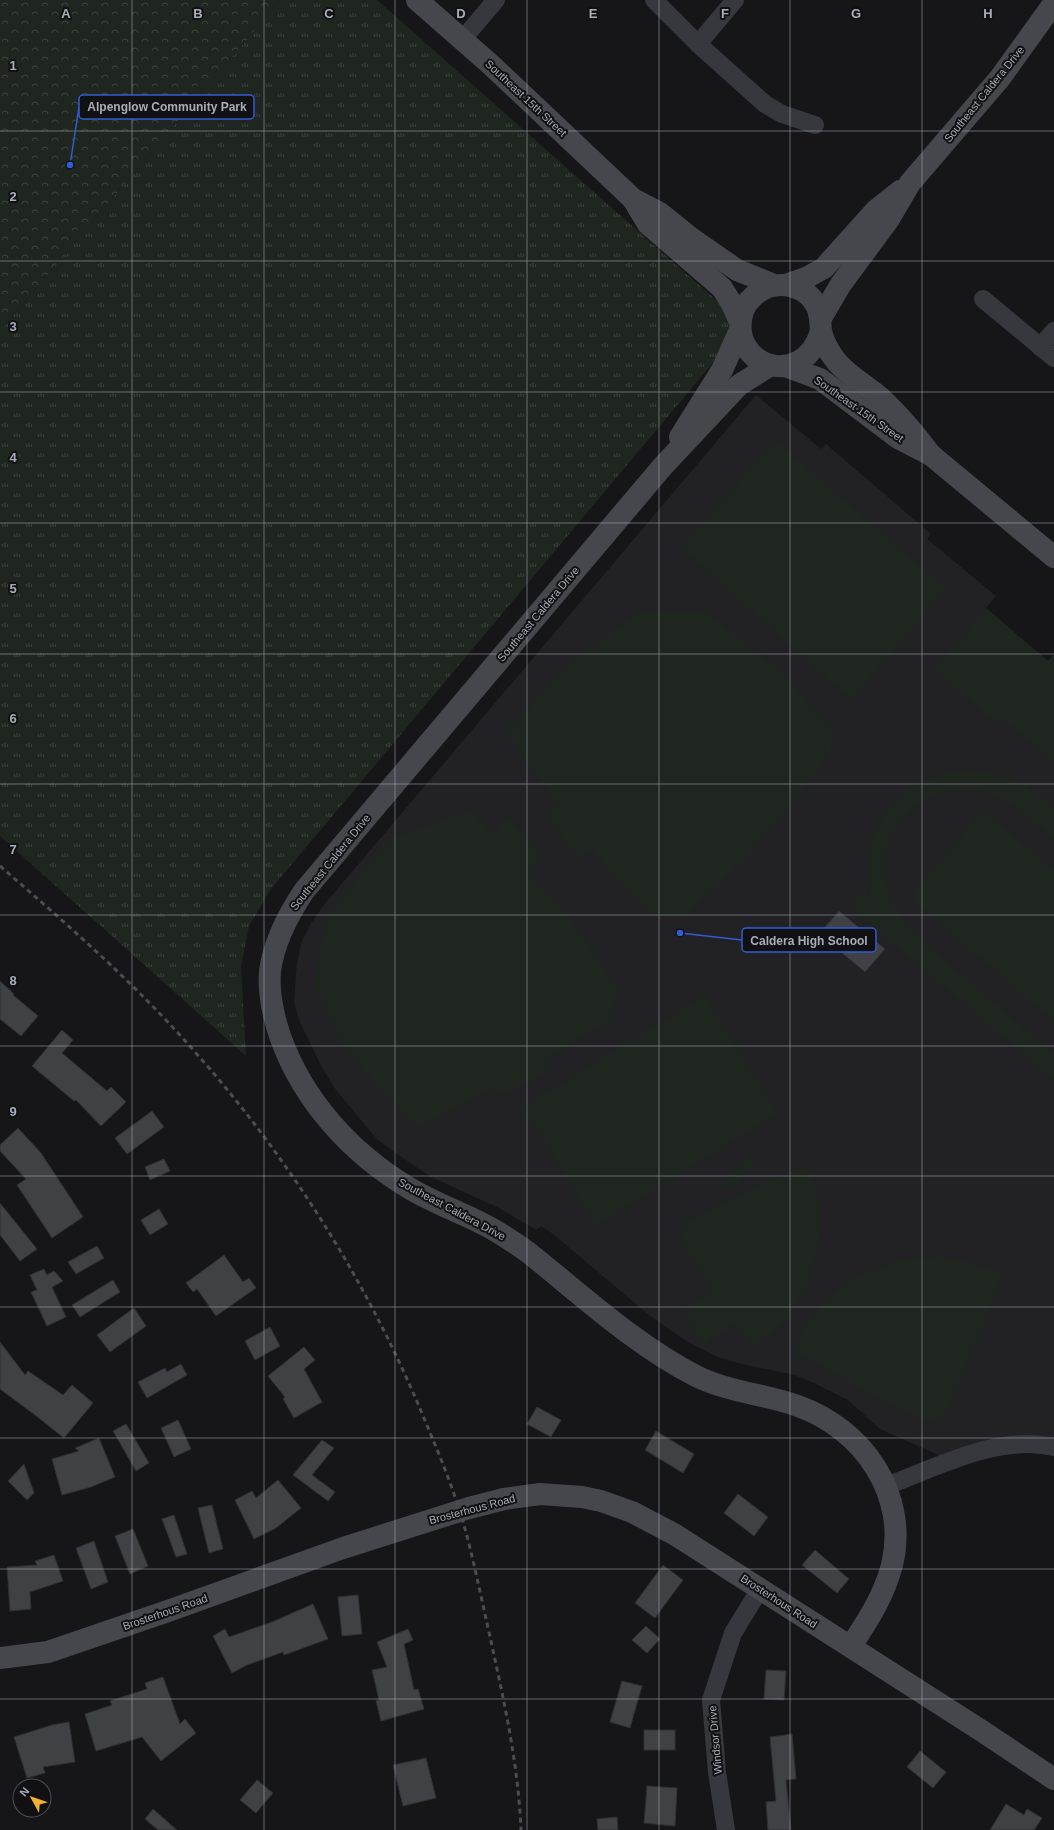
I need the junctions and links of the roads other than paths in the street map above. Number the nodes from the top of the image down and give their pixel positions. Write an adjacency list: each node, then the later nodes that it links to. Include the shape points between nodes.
1 (418, 0): 6 (street, Southeast 15th Street)
2 (496, 0): 6 (street)
3 (654, 0): 7 (street)
4 (735, 0): 7 (street)
5 (1054, 3): 9 (street, Southeast Caldera Drive, via 1000,78)
6 (462, 40): 10 (street, Southeast 15th Street)
7 (698, 44): 8 (street, via 765,104 782,114)
8 (815, 125)
9 (910, 183): 11 (street, Southeast Caldera Drive, via 876,210 824,268 806,278); 13 (street, Southeast Caldera Drive, via 889,219 840,284)
10 (633, 199): 11 (street, Southeast 15th Street, via 660,213 736,270); 14 (street, Southeast 15th Street, via 648,224 722,288 732,304)
11 (780, 285): 13 (street, via 799,289 809,296 817,306); 14 (street, via 761,290 751,298 744,309)
12 (983, 299): 16 (street)
13 (821, 325): 18 (street, via 817,344 809,355 798,362); 19 (street, Southeast 15th Street, via 828,347 837,361 904,421)
14 (740, 326): 18 (street, via 743,342 750,352 760,360); 20 (street, Southeast Caldera Drive, via 722,370)
15 (1054, 330): 16 (street)
16 (1040, 347): 17 (street)
17 (1054, 358)
18 (778, 366): 19 (street, Southeast 15th Street, via 820,379 898,438); 20 (street, Southeast Caldera Drive, via 739,385)
19 (931, 455): 21 (street, Southeast 15th Street)
20 (663, 466): 23 (street, Southeast Caldera Drive, via 304,891 287,917 270,970 274,1018 285,1050 314,1102 368,1160 410,1188 507,1238 654,1353 678,1367 719,1386 799,1406 826,1420 845,1433 861,1449 876,1467)
21 (1054, 557)
22 (1054, 1448): 23 (street, via 1038,1444 1010,1445 970,1454)
23 (886, 1486): 25 (street, Southeast Caldera Drive, via 895,1537 892,1564 877,1606)
24 (760, 1589): 25 (street, Brosterhous Road); 26 (street, Brosterhous Road, via 674,1534 632,1512 582,1496 533,1494 476,1506 343,1548 48,1652); 28 (street, Windsor Drive, via 733,1633 711,1700 717,1772)
25 (851, 1646): 27 (street, Brosterhous Road)
26 (0, 1658)
27 (1054, 1779)
28 (726, 1830)

